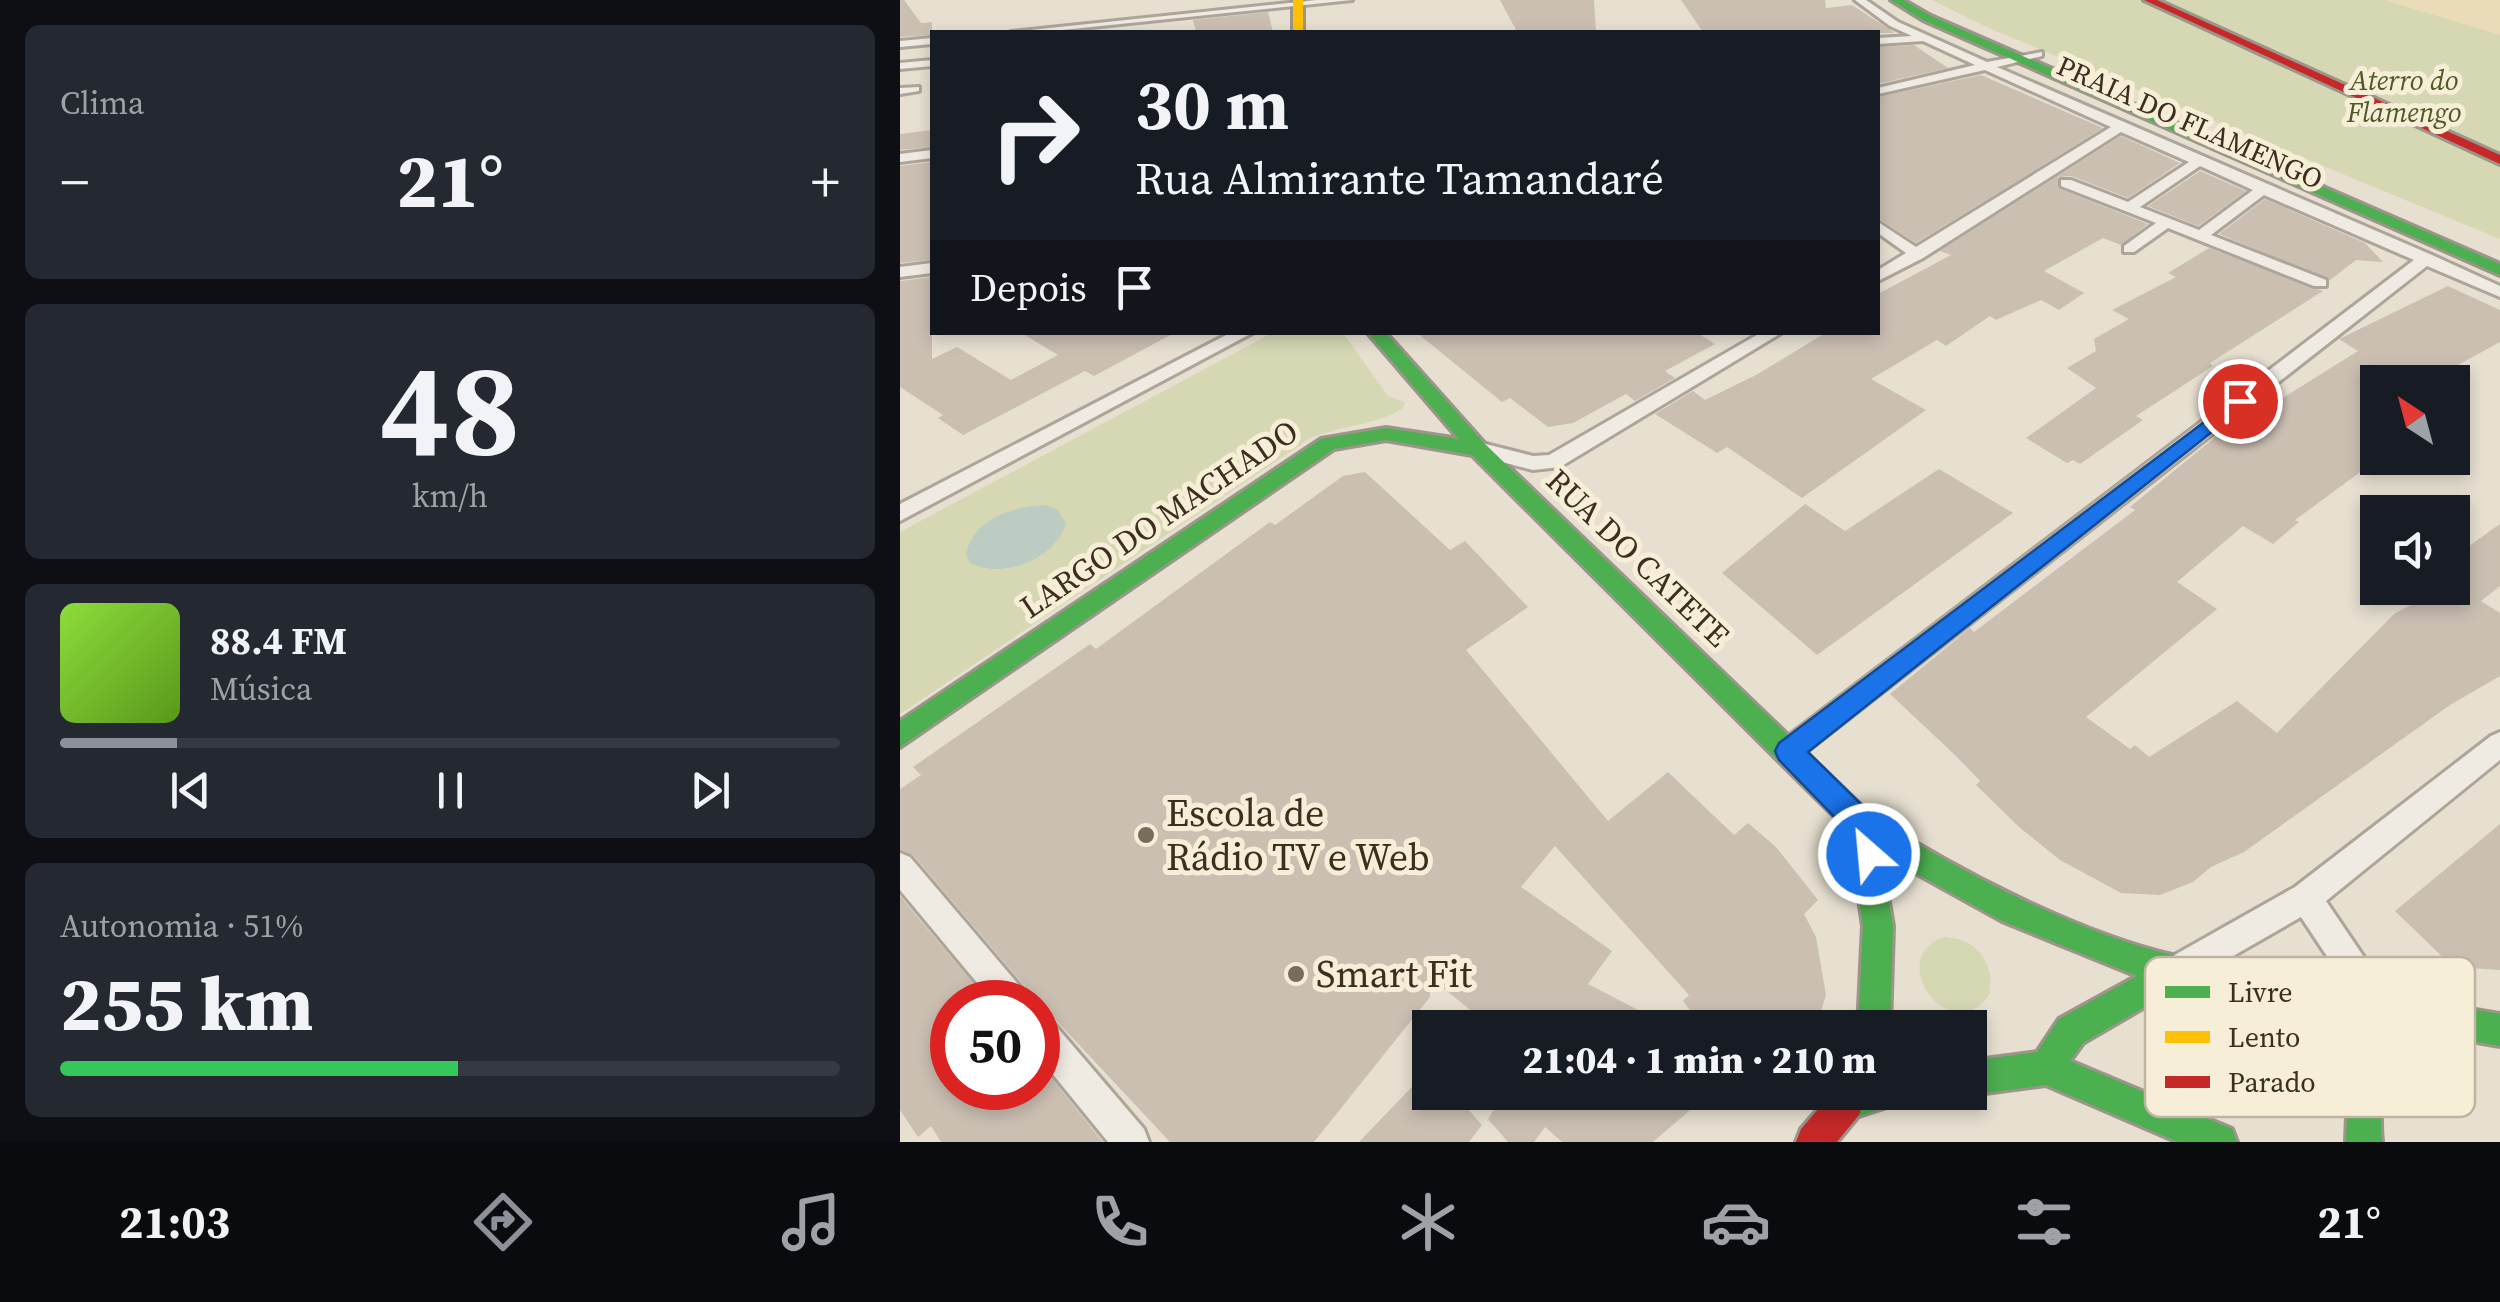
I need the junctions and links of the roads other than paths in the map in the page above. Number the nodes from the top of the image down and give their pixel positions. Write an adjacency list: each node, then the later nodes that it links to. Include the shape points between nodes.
1 (1347, 0): 6 (street)
2 (1860, 0): 10 (street)
3 (1896, 0): 15 (main road, PRAIA DO FLAMENGO)
4 (1920, 0): 14 (main road, PRAIA DO FLAMENGO)
5 (2149, 0): 7 (main road)
6 (1297, 2): 8 (street); 9 (main road)
7 (2194, 7): 21 (main road); 26 (main road)
8 (1035, 30)
9 (1298, 30)
10 (1932, 39): 11 (street); 15 (main road)
11 (1880, 40)
12 (930, 41): 13 (street)
13 (900, 44)
14 (2028, 56): 15 (main road, PRAIA DO FLAMENGO); 34 (main road, PRAIA DO FLAMENGO); 38 (main road, PRAIA DO FLAMENGO)
15 (1992, 57): 19 (street); 22 (street, PRAIA DO FLAMENGO)
16 (930, 63): 17 (street)
17 (900, 66)
18 (915, 89): 20 (street)
19 (1880, 90)
20 (900, 91)
21 (2446, 110)
22 (2120, 127): 25 (street, PRAIA DO FLAMENGO); 35 (street)
23 (930, 154): 24 (street)
24 (900, 158)
25 (2199, 160): 28 (street, PRAIA DO FLAMENGO); 29 (street)
26 (2500, 160)
27 (2066, 184): 29 (street)
28 (2264, 188): 32 (street); 36 (street, PRAIA DO FLAMENGO)
29 (2129, 208): 30 (street)
30 (2166, 223): 32 (street); 33 (street)
31 (1880, 227): 35 (street)
32 (2200, 236): 41 (street)
33 (2130, 249)
34 (2500, 252)
35 (1918, 254): 40 (street)
36 (2428, 258): 42 (street, PRAIA DO FLAMENGO); 50 (street)
37 (930, 268): 39 (street)
38 (2500, 270)
39 (900, 272)
40 (1880, 275)
41 (2320, 284)
42 (2500, 292)
43 (1240, 335): 47 (street)
44 (1379, 335): 46 (main road, RUA DO CATETE)
45 (1770, 335): 46 (street, via 1553,462)
46 (1478, 449): 48 (main road, LARGO DO MACHADO, via 1391,431 1328,444); 50 (main road, RUA DO CATETE)
47 (900, 513)
48 (900, 735)
49 (2500, 744): 53 (street)
50 (1788, 751): 51 (main road, RUA DO CATETE)
51 (1862, 825): 56 (main road, RUA DO CATETE, via 2013,910); 59 (main road, via 1877,882)
52 (900, 868): 57 (street)
53 (2306, 898): 54 (street); 55 (street)
54 (2201, 957)
55 (2346, 957)
56 (2145, 962)
57 (995, 980)
58 (2145, 989): 63 (main road, via 2071,1031)
59 (1875, 1010)
60 (2475, 1026): 61 (main road, RUA DO CATETE)
61 (2500, 1030)
62 (1060, 1057): 69 (street)
63 (2046, 1068): 64 (main road); 66 (main road)
64 (1987, 1076)
65 (1839, 1110): 70 (main road)
66 (2145, 1110)
67 (2161, 1117): 71 (main road)
68 (2362, 1117): 72 (main road)
69 (1131, 1142)
70 (1814, 1142)
71 (2219, 1142)
72 (2364, 1142)

